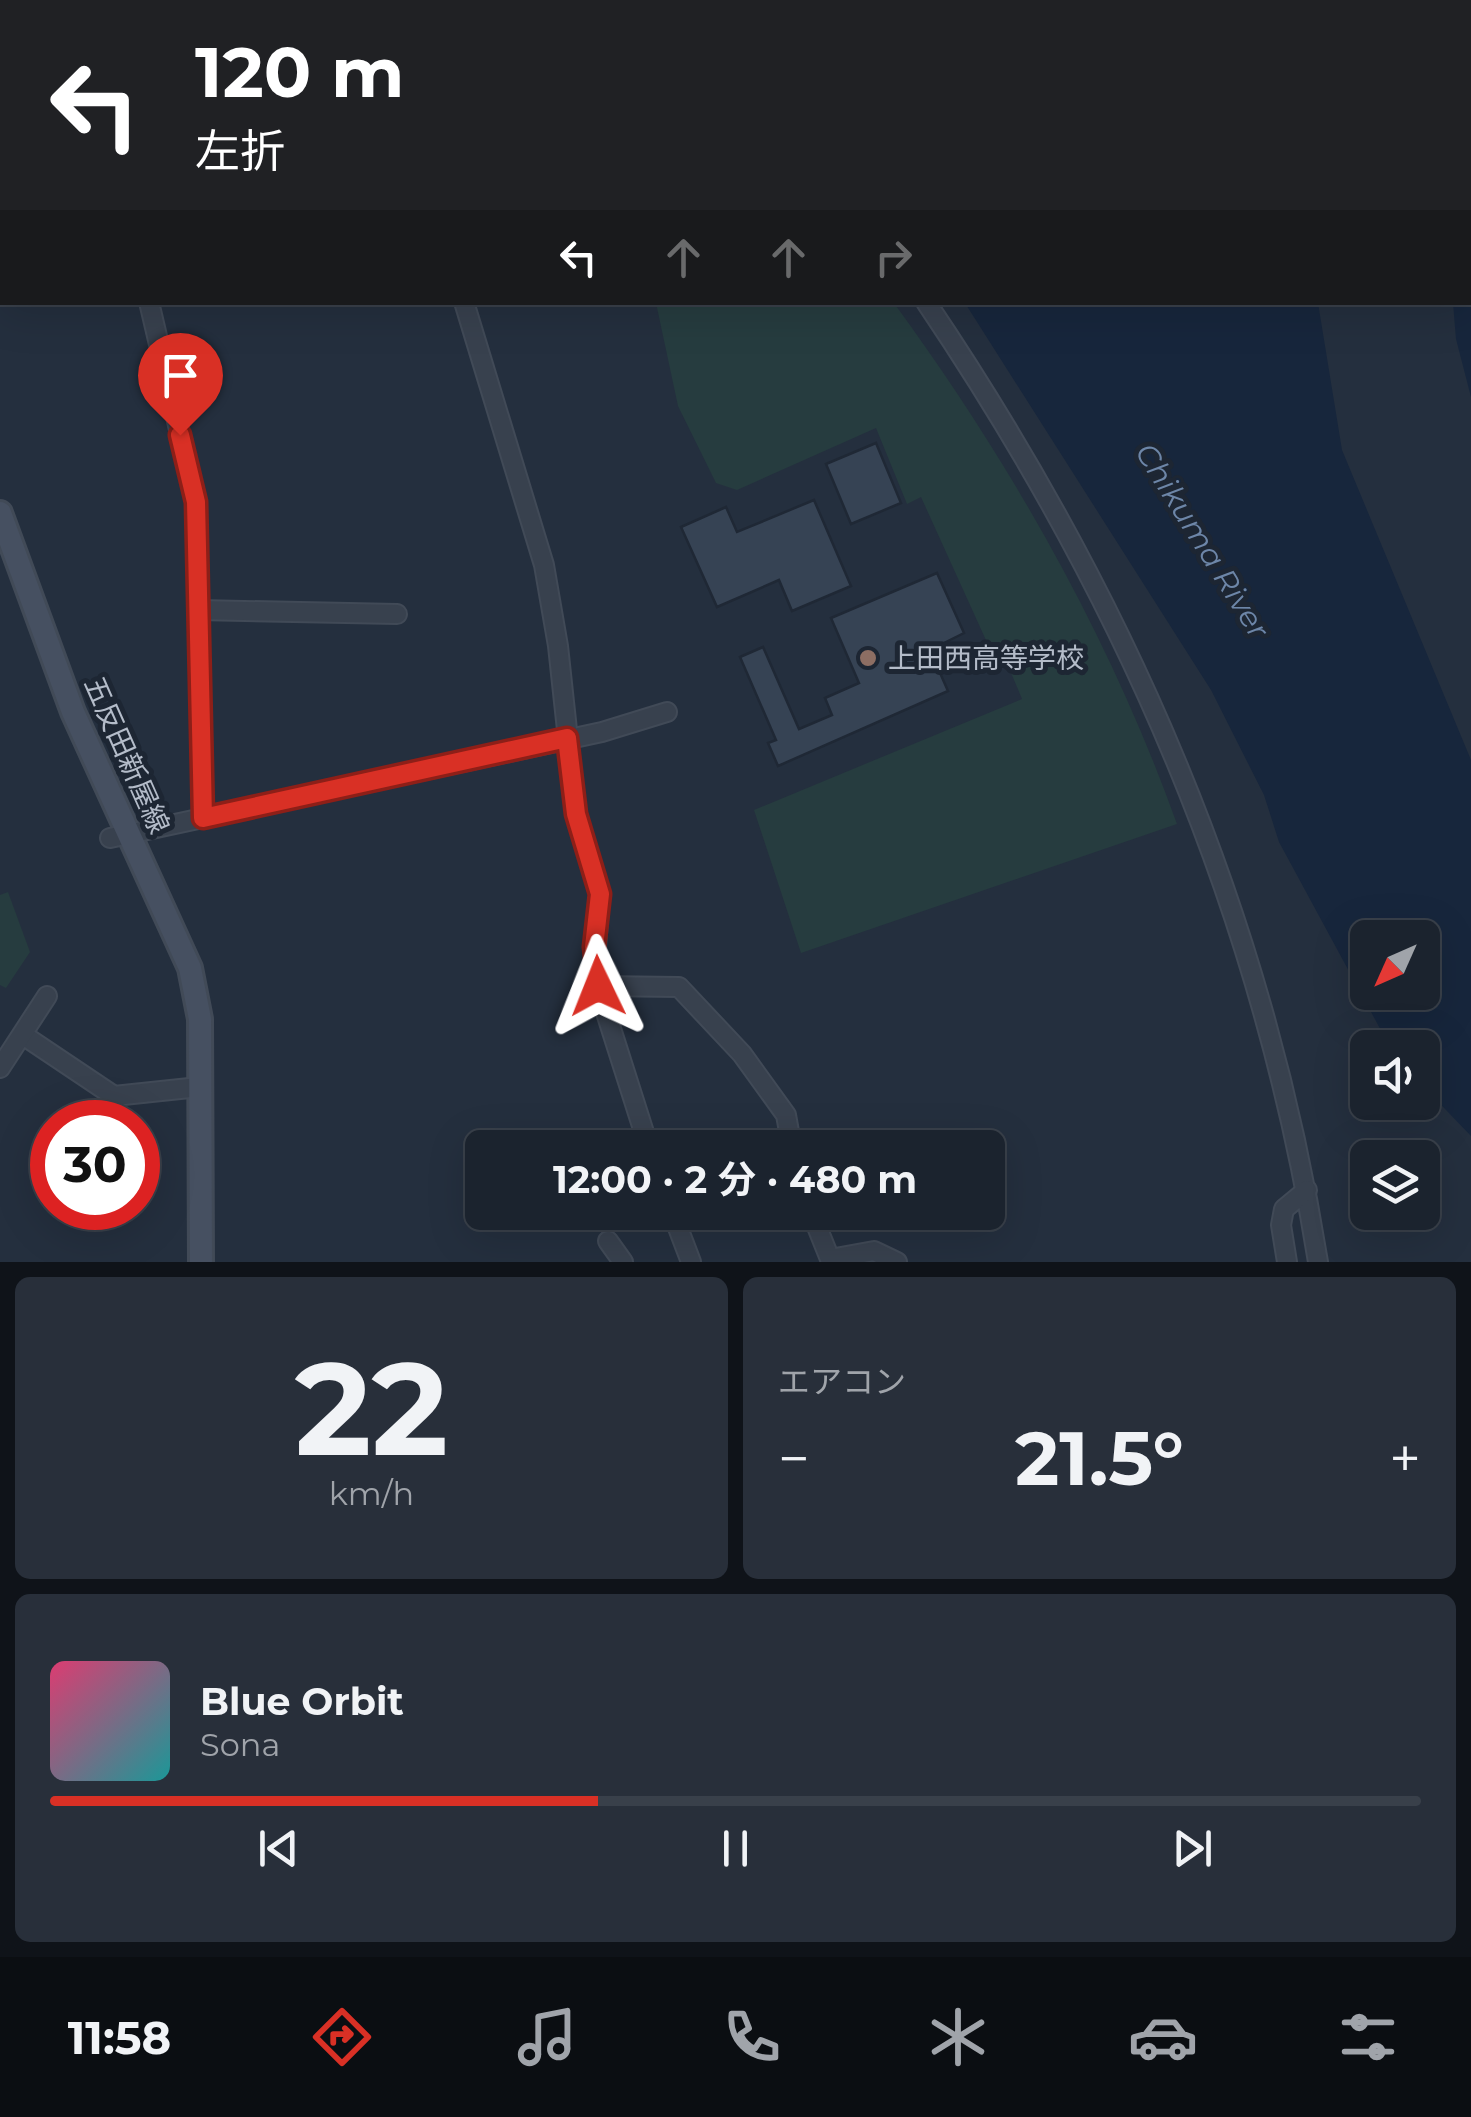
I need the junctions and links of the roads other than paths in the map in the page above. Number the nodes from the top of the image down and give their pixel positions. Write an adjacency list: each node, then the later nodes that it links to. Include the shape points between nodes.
1 (150, 305): 5 (street, via 196,502)
2 (465, 305): 8 (street, via 544,565)
3 (928, 305): 18 (street, via 1056,508 1169,736 1276,1045)
4 (0, 513): 10 (street, 五反田新屋線)
5 (198, 610): 6 (street); 9 (street)
6 (397, 614)
7 (667, 712): 8 (street)
8 (567, 738): 9 (street); 11 (street, via 576,814 600,894)
9 (203, 818): 10 (street)
10 (119, 836): 15 (street, 五反田新屋線, via 190,968 200,1019)
11 (598, 986): 16 (street); 17 (street, via 679,988 742,1054 786,1115)
12 (47, 996): 13 (street)
13 (23, 1035): 14 (street); 15 (street, via 114,1096)
14 (0, 1068)
15 (199, 1087): 23 (street, 五反田新屋線)
16 (643, 1130)
17 (789, 1130)
18 (1307, 1190): 27 (street, via 1284,1209); 28 (street)
19 (679, 1230): 25 (street)
20 (818, 1230): 22 (street)
21 (608, 1241): 24 (street)
22 (830, 1261): 26 (street, via 874,1251)
23 (201, 1262)
24 (624, 1262)
25 (691, 1262)
26 (897, 1262)
27 (1287, 1262)
28 (1318, 1262)

